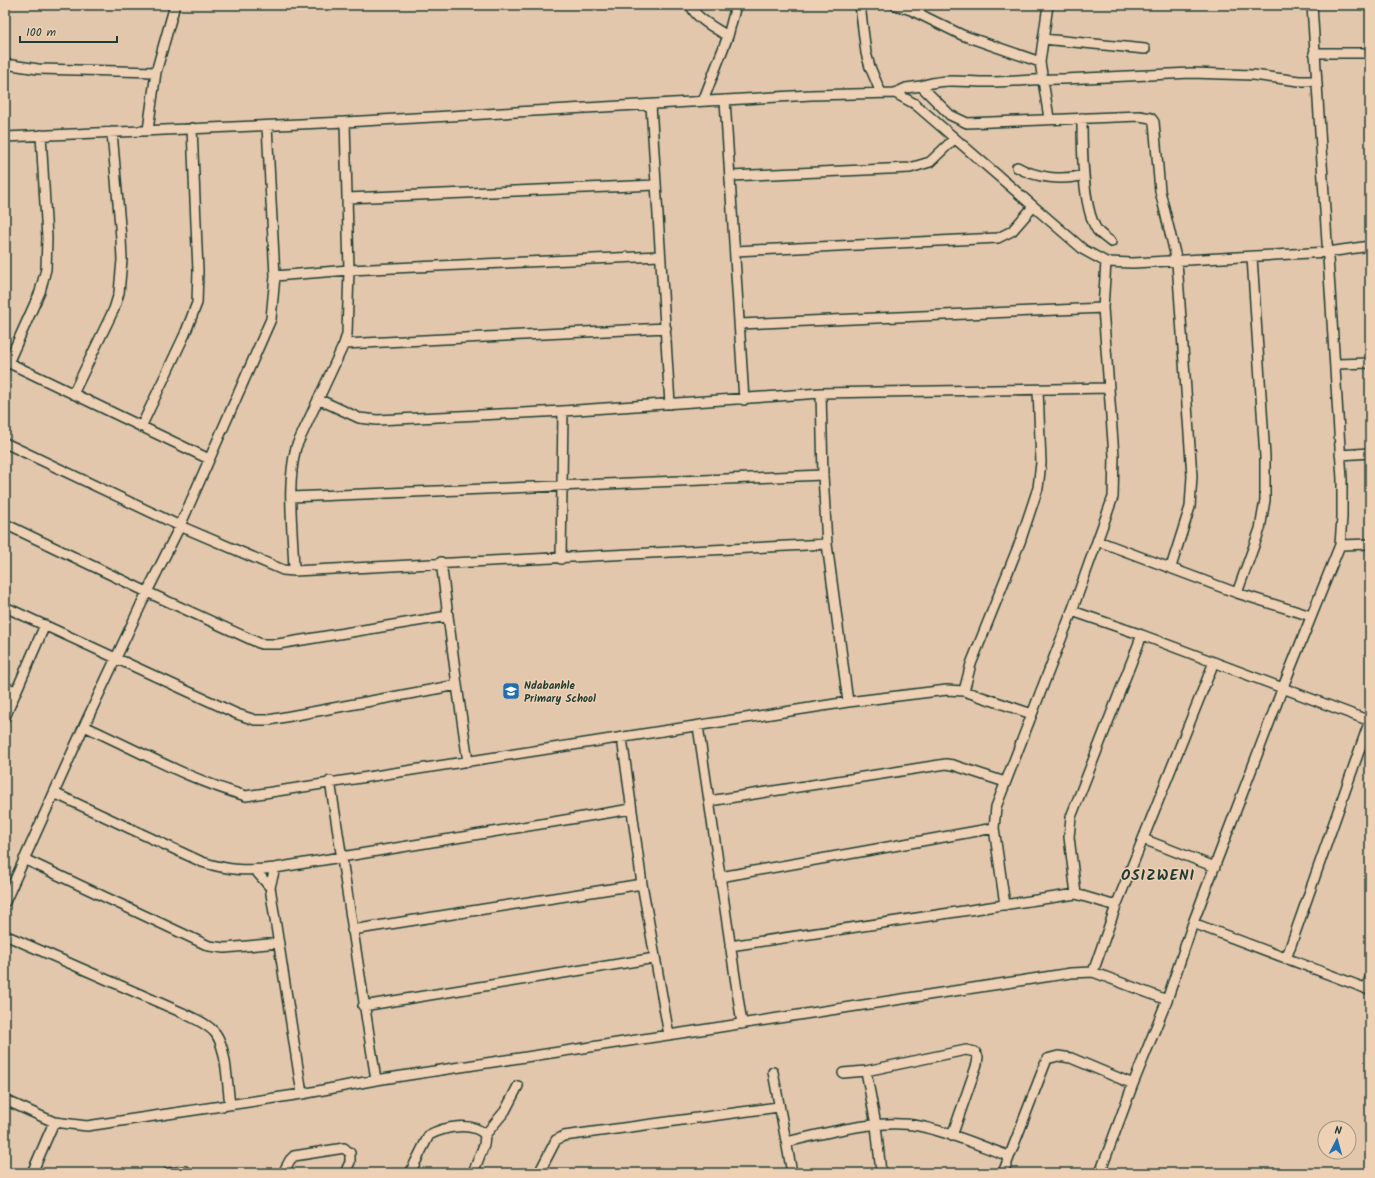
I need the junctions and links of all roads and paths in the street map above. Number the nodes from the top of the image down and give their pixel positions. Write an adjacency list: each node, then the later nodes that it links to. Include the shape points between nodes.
1 (175, 5): 16 (street)
2 (736, 5): 9 (street)
3 (860, 5): 20 (street, via 866,53)
4 (895, 5): 8 (street)
5 (1048, 5): 10 (street)
6 (1312, 5): 12 (street)
7 (690, 6): 9 (street, via 703,20)
8 (912, 7): 14 (street, via 962,35)
9 (728, 36): 23 (street)
10 (1043, 39): 11 (street); 14 (street)
11 (1144, 49)
12 (1314, 52): 13 (street); 18 (street)
13 (1370, 53)
14 (1040, 62): 17 (street)
15 (5, 64): 16 (street, via 38,69)
16 (156, 72): 30 (street)
17 (1044, 78): 18 (street, via 1191,73 1253,75); 19 (street, via 981,82 947,80); 25 (street)
18 (1316, 82): 44 (street)
19 (921, 86): 21 (street); 25 (street, via 950,116 967,123)
20 (881, 93): 21 (street); 22 (street)
21 (895, 93): 34 (street, via 915,104)
22 (725, 100): 23 (street); 37 (street)
23 (703, 101): 24 (street)
24 (651, 105): 27 (street); 38 (street)
25 (1049, 118): 26 (street)
26 (1082, 118): 36 (street); 48 (street, via 1139,116 1151,118 1154,122 1160,191)
27 (345, 122): 28 (street); 39 (street)
28 (267, 126): 29 (street); 50 (street)
29 (192, 128): 30 (street); 66 (street, via 197,304)
30 (148, 130): 31 (street)
31 (112, 132): 32 (street); 61 (street, via 122,260 119,293)
32 (41, 135): 33 (street); 55 (street, via 47,238 46,269 40,292)
33 (5, 137)
34 (954, 139): 37 (street, via 930,162 910,168); 40 (street)
35 (1017, 167): 36 (street, via 1026,173 1050,177 1074,178)
36 (1084, 175): 41 (street, via 1094,224)
37 (730, 176): 43 (street)
38 (656, 185): 39 (street); 45 (street)
39 (346, 198): 49 (street)
40 (1034, 207): 43 (street, via 1012,231 998,238); 47 (street, via 1084,250)
41 (1111, 242)
42 (1370, 246): 44 (street)
43 (735, 251): 52 (street)
44 (1328, 252): 46 (street); 57 (street)
45 (660, 256): 49 (street); 53 (street)
46 (1252, 257): 48 (street); 85 (street, via 1265,457 1264,514)
47 (1106, 262): 48 (street); 51 (street)
48 (1177, 262): 82 (street, via 1192,480 1190,507)
49 (349, 270): 50 (street); 54 (street, via 348,323)
50 (275, 276): 70 (street, via 271,319 265,336)
51 (1103, 308): 52 (street); 58 (street)
52 (740, 324): 63 (street)
53 (666, 328): 54 (street); 64 (street)
54 (344, 344): 62 (street)
55 (6, 362): 61 (street)
56 (1370, 363): 57 (street)
57 (1336, 364): 69 (street)
58 (1109, 388): 59 (street); 76 (street, via 1115,473 1112,497)
59 (1038, 390): 60 (street); 97 (street, via 1041,463 1038,488 1020,542 971,664)
60 (821, 393): 63 (street); 71 (street)
61 (74, 394): 66 (street)
62 (318, 399): 65 (street, via 351,415 369,420); 73 (street, via 296,447 292,463)
63 (744, 400): 64 (street)
64 (670, 404): 65 (street)
65 (563, 411): 72 (street)
66 (141, 427): 70 (street)
67 (5, 443): 75 (street)
68 (1370, 453): 69 (street)
69 (1340, 455): 79 (street)
70 (210, 459): 75 (street)
71 (822, 475): 72 (street); 77 (street)
72 (561, 486): 73 (street); 80 (street)
73 (291, 497): 83 (street)
74 (5, 524): 84 (street)
75 (180, 526): 83 (street, via 283,570); 84 (street)
76 (1098, 541): 82 (street); 87 (street)
77 (827, 544): 80 (street); 99 (street)
78 (1370, 544): 79 (street)
79 (1340, 545): 89 (street)
80 (562, 559): 81 (street)
81 (440, 562): 83 (street); 88 (street)
82 (1171, 567): 85 (street)
83 (294, 571)
84 (147, 592): 88 (street, via 261,644 278,644); 92 (street)
85 (1237, 593): 89 (street)
86 (5, 607): 90 (street)
87 (1072, 611): 91 (street); 100 (street)
88 (448, 616): 94 (street)
89 (1311, 616): 96 (street)
90 (45, 625): 92 (street); 98 (street)
91 (1142, 635): 93 (street); 122 (street, via 1071,817 1069,837)
92 (116, 657): 94 (street, via 255,720 269,720); 103 (street)
93 (1214, 662): 96 (street); 113 (street)
94 (457, 685): 106 (street)
95 (5, 687): 98 (street)
96 (1283, 687): 102 (street); 116 (street)
97 (964, 690): 99 (street); 100 (street)
98 (15, 691): 101 (street)
99 (848, 702): 104 (street)
100 (1032, 714): 108 (street)
101 (5, 717)
102 (1370, 720): 132 (street)
103 (84, 726): 107 (street, via 182,771 246,796); 109 (street)
104 (698, 726): 105 (street); 110 (street)
105 (622, 738): 106 (street); 111 (street)
106 (468, 762): 107 (street)
107 (330, 782): 114 (street)
108 (1005, 782): 110 (street, via 946,764); 112 (street, via 996,808)
109 (54, 793): 115 (street); 118 (street, via 202,862 225,869)
110 (709, 801): 119 (street)
111 (631, 809): 114 (street); 120 (street)
112 (994, 828): 119 (street); 124 (street)
113 (1143, 839): 116 (street); 125 (street)
114 (342, 856): 117 (street); 127 (street)
115 (24, 859): 123 (street); 129 (street, via 209,946 225,948)
116 (1215, 867): 126 (street)
117 (275, 868): 118 (street); 121 (street)
118 (255, 870): 121 (street)
119 (720, 877): 130 (street)
120 (642, 884): 127 (street); 131 (street)
121 (270, 887): 129 (street)
122 (1076, 894): 124 (street); 125 (street)
123 (5, 902)
124 (1005, 905): 130 (street)
125 (1116, 906): 133 (street)
126 (1193, 923): 132 (street); 136 (street)
127 (352, 930): 137 (street)
128 (5, 935): 148 (street, via 205,1024 216,1033 222,1045)
129 (280, 943): 146 (street)
130 (730, 946): 138 (street)
131 (655, 958): 137 (street); 139 (street)
132 (1286, 959): 135 (street)
133 (1093, 972): 136 (street); 138 (street, via 1071,973)
134 (1370, 978): 135 (street)
135 (1368, 990)
136 (1167, 1000): 144 (street)
137 (364, 1006): 143 (street)
138 (742, 1024): 139 (street)
139 (669, 1035): 143 (street)
140 (866, 1071): 142 (street); 151 (street); 153 (street, via 966,1050 975,1052 978,1057 977,1064)
141 (773, 1072): 149 (street)
142 (843, 1073)
143 (376, 1080): 146 (street)
144 (1133, 1084): 155 (street, via 1071,1058 1058,1056 1047,1059); 167 (street)
145 (518, 1086): 152 (street, via 505,1111)
146 (302, 1094): 148 (street)
147 (5, 1100): 150 (street)
148 (230, 1104): 150 (street, via 87,1126)
149 (778, 1106): 154 (street); 163 (street, via 564,1136 556,1140)
150 (54, 1122): 156 (street)
151 (876, 1125): 153 (street, via 915,1125); 154 (street, via 827,1132); 165 (street)
152 (486, 1135): 161 (street, via 476,1127 436,1131 429,1135 424,1143); 162 (street)
153 (952, 1136): 155 (street)
154 (787, 1142): 164 (street)
155 (1009, 1156): 166 (street)
156 (32, 1173)
157 (168, 1173): 158 (street)
158 (190, 1173)
159 (282, 1173): 160 (street, via 294,1156 344,1148 351,1157)
160 (345, 1173)
161 (410, 1173)
162 (472, 1173)
163 (539, 1173)
164 (792, 1173)
165 (881, 1173)
166 (1002, 1173)
167 (1100, 1173)

